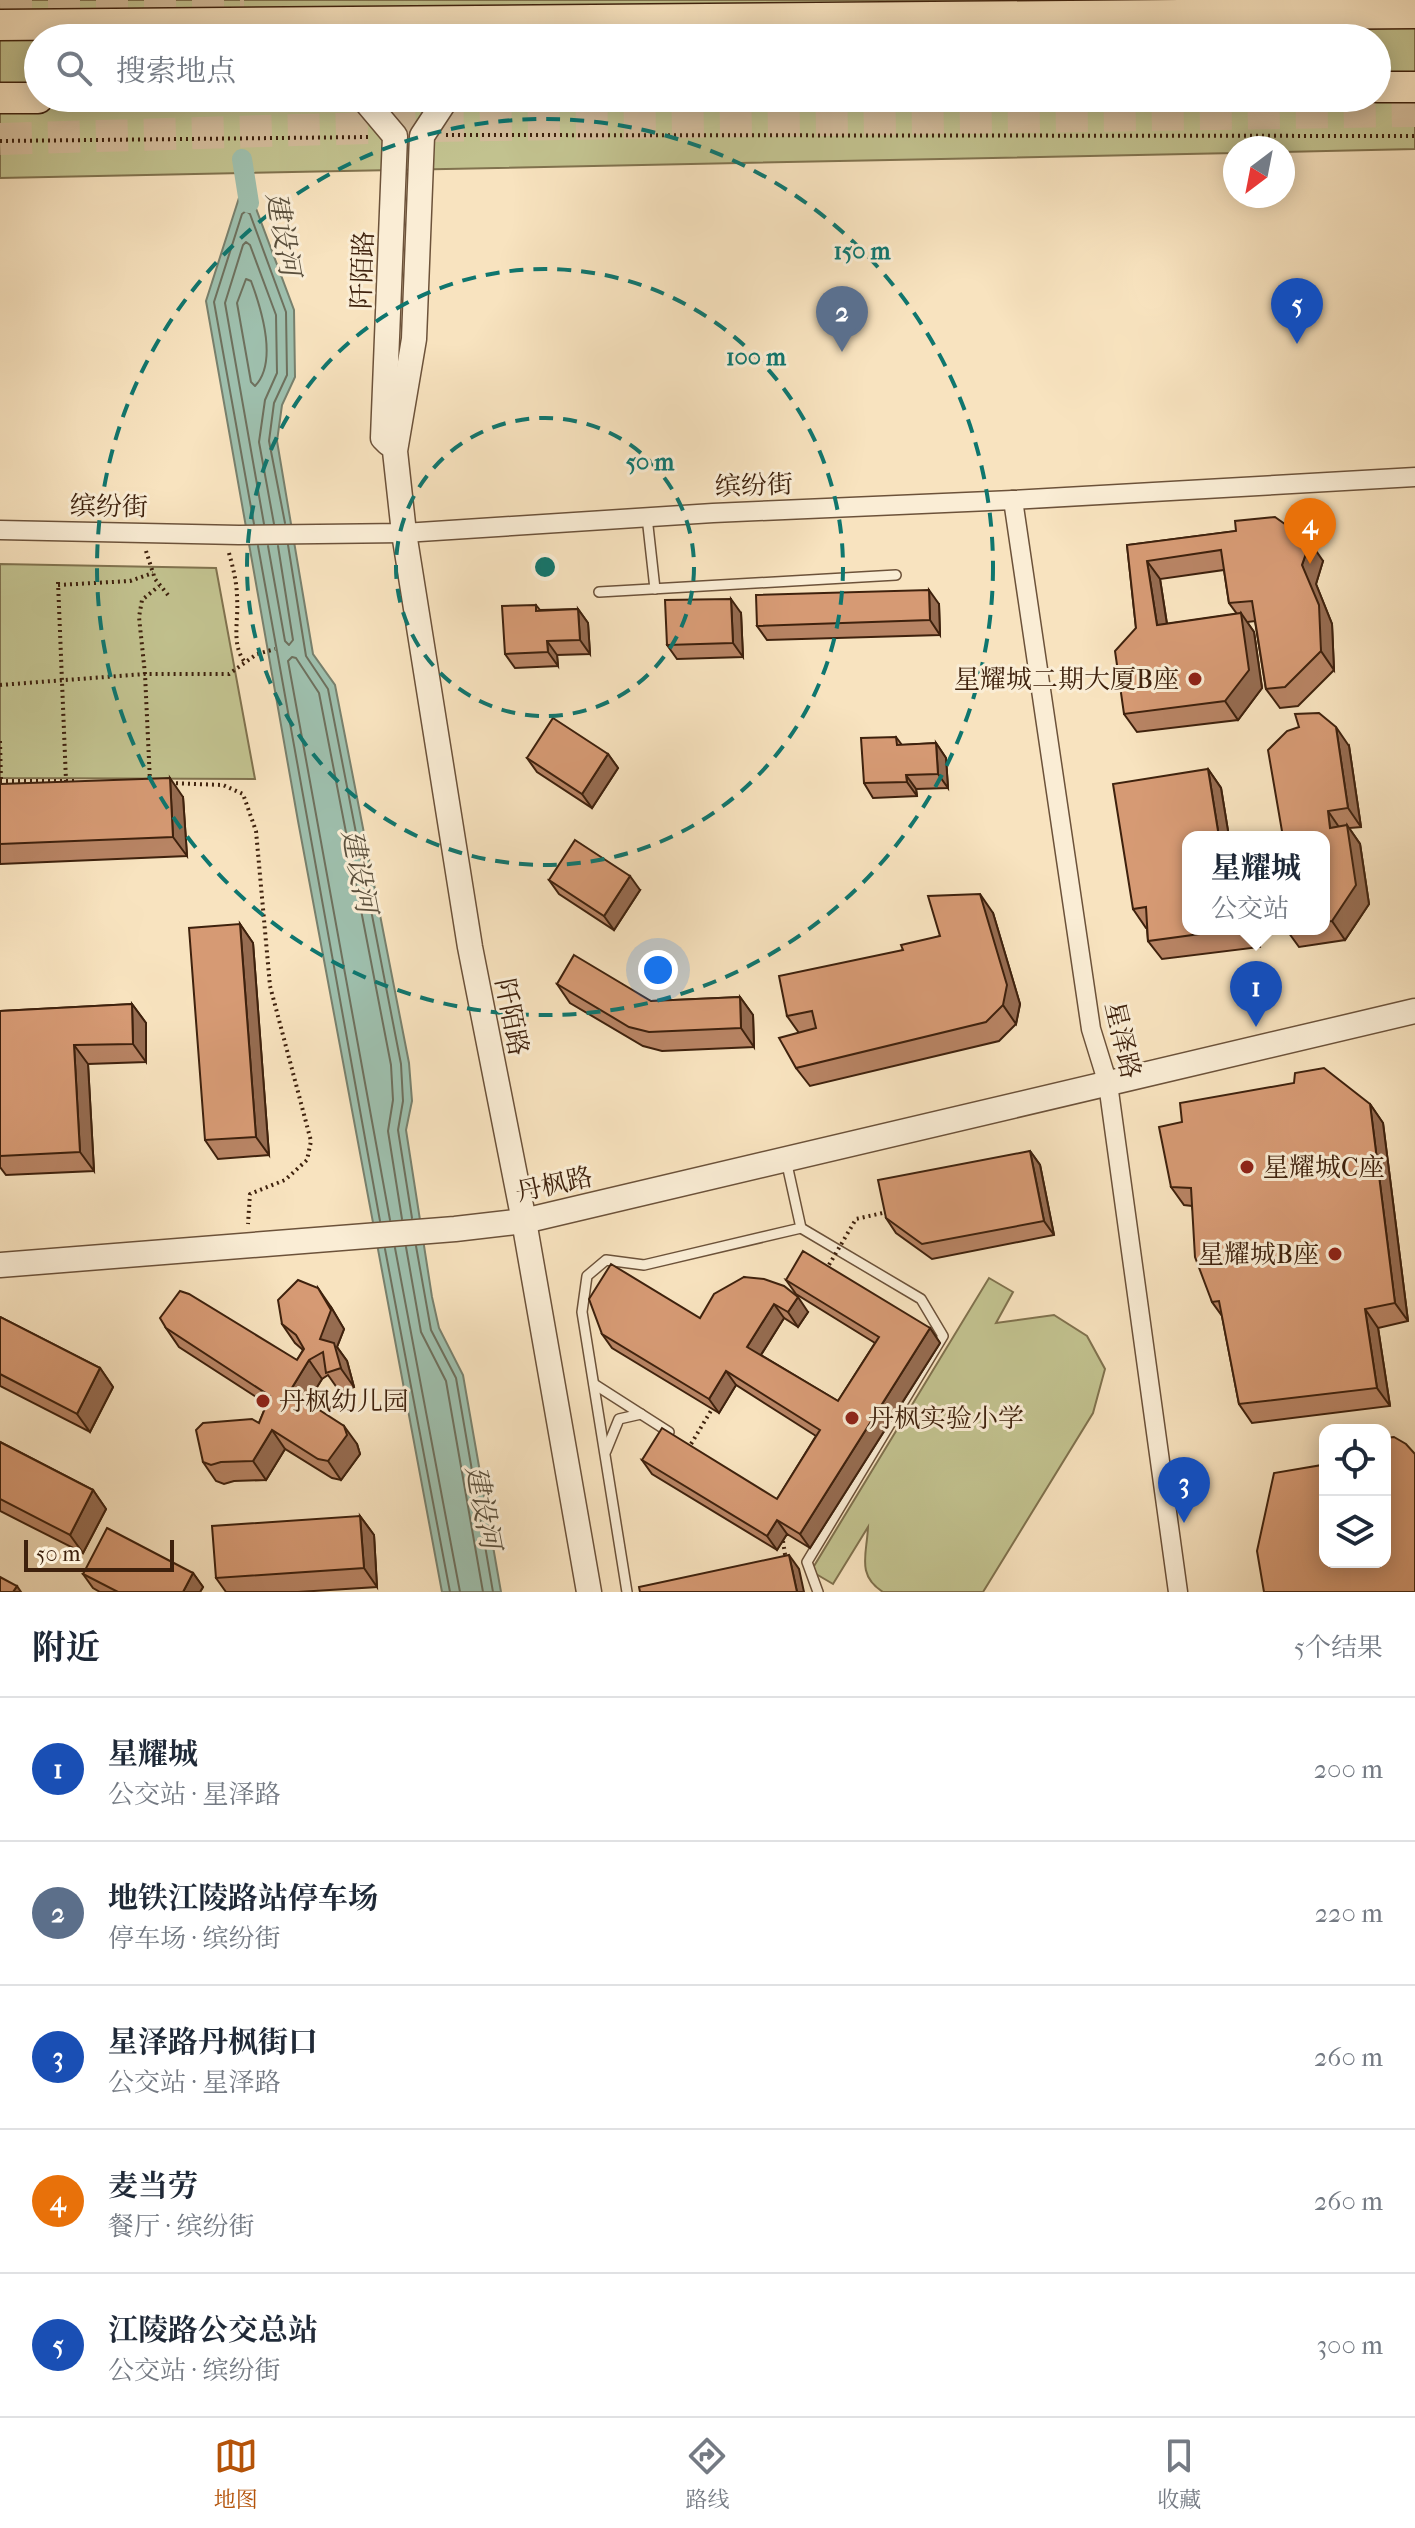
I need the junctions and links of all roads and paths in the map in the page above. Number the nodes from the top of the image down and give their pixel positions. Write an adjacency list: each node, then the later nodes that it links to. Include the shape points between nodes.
1 (382, 11): 2 (main road); 4 (main road)
2 (1415, 13)
3 (24, 24): 5 (main road)
4 (27, 24)
5 (0, 25)
6 (1391, 87): 7 (main road)
7 (1415, 87)
8 (0, 98): 9 (main road)
9 (24, 98)
10 (375, 112): 12 (street)
11 (438, 112): 13 (street)
12 (395, 136): 15 (path); 16 (street, 阡陌路, via 383,438)
13 (422, 136): 14 (path); 16 (street, 阡陌路, via 414,339)
14 (1415, 136)
15 (0, 141)
16 (395, 451): 21 (street, 阡陌路)
17 (1415, 477): 18 (street, 缤纷街)
18 (1013, 500): 19 (street, 缤纷街); 42 (street, 星泽路, via 1091,1029)
19 (647, 517): 21 (street, 缤纷街); 27 (lane)
20 (0, 530): 22 (street, 缤纷街)
21 (404, 533): 22 (street, 缤纷街); 45 (street, 阡陌路, via 470,947)
22 (234, 543): 31 (path, via 236,633)
23 (144, 549): 24 (path)
24 (153, 573): 26 (path); 33 (path, via 130,581 58,584)
25 (896, 575): 27 (lane)
26 (159, 586): 29 (path); 32 (path, via 139,608)
27 (655, 589): 28 (lane)
28 (599, 592)
29 (168, 595)
30 (275, 649): 31 (path)
31 (244, 662): 32 (path, via 229,674)
32 (145, 674): 33 (path); 39 (path, via 150,782)
33 (63, 679): 34 (path); 37 (path)
34 (0, 685)
35 (0, 741): 36 (path)
36 (0, 781): 37 (path)
37 (66, 781): 38 (path)
38 (80, 781)
39 (136, 782)
40 (165, 783): 47 (path, via 223,785 243,794 256,831 270,986 311,1141 307,1160 285,1180 250,1194)
41 (1415, 1011): 42 (street, 丹枫路)
42 (1108, 1084): 43 (street, 丹枫路); 61 (street, 星泽路)
43 (786, 1160): 45 (street, 丹枫路); 46 (lane)
44 (891, 1210): 49 (path, bridge, via 856,1219)
45 (524, 1221): 47 (street, 丹枫路); 58 (street, 阡陌路)
46 (801, 1228): 50 (lane, via 644,1265 606,1260 587,1276 582,1312); 60 (lane, via 921,1299 943,1336 807,1562)
47 (246, 1245): 48 (street, 丹枫路)
48 (0, 1265)
49 (824, 1272)
50 (594, 1384): 52 (lane); 55 (lane)
51 (712, 1409): 54 (path)
52 (641, 1414): 53 (lane); 55 (lane, via 619,1419)
53 (669, 1432)
54 (687, 1451)
55 (605, 1454): 59 (lane)
56 (783, 1541): 57 (path)
57 (788, 1571)
58 (589, 1592)
59 (627, 1592)
60 (818, 1592)
61 (1178, 1592)

